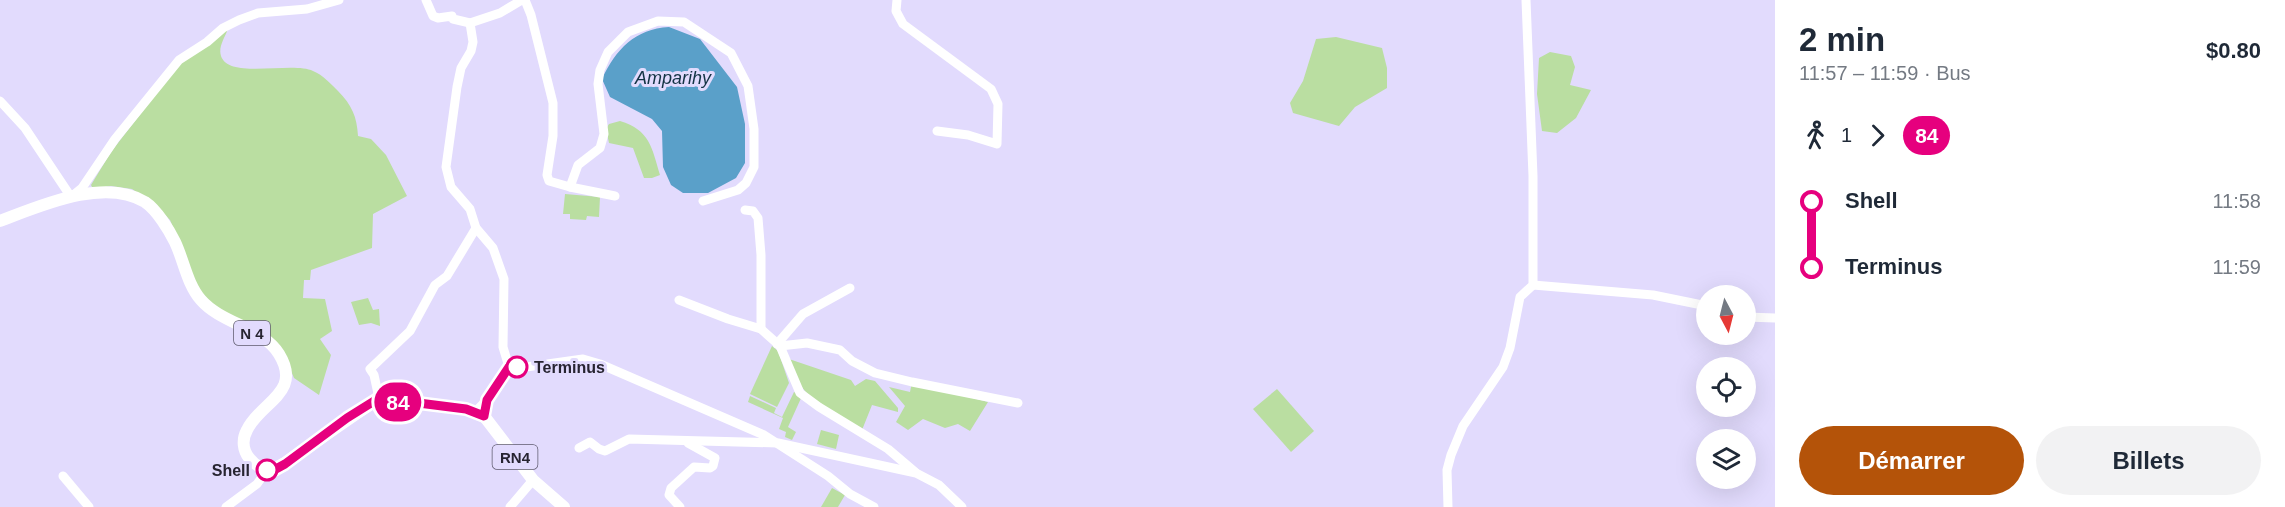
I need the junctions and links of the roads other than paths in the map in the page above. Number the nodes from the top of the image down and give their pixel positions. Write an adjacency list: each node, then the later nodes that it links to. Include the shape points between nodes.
1 (339, 0): 11 (street, via 307,9 258,13 222,28 179,60 115,139 82,188)
2 (426, 0): 6 (street, via 433,16 452,16)
3 (524, 0): 6 (street); 9 (street, via 553,103 547,176 549,181)
4 (897, 0): 8 (street, via 896,11 903,24 991,89 998,104 997,144)
5 (1526, 0): 16 (street)
6 (470, 23): 15 (street, via 473,42 456,87 446,167 451,187 470,209)
7 (0, 101): 11 (street, via 25,128)
8 (937, 131)
9 (570, 188): 10 (street); 12 (street, via 578,165 600,148 604,134 598,84 608,52 628,32 648,24 684,22 731,53 748,86 754,129 754,167 746,183 738,190)
10 (615, 196)
11 (71, 197): 14 (main road, N 4); 31 (main road, N 4, via 117,192 146,202 174,242 199,298 212,311 258,336 279,354 285,381 272,403 246,430 244,439 253,463)
12 (703, 201)
13 (745, 210): 22 (street, via 753,211 758,218)
14 (0, 221)
15 (476, 228): 24 (street, via 493,248 504,279 503,346); 25 (street, via 447,276 435,285 410,332 370,369)
16 (1533, 285): 19 (street, via 1653,295); 42 (street, via 1520,297 1503,367 1463,426 1451,455 1447,470)
17 (850, 288): 23 (street, via 803,314)
18 (679, 300): 22 (street)
19 (1696, 304)
20 (1756, 317): 21 (street)
21 (1775, 318)
22 (761, 329): 23 (street)
23 (778, 345): 26 (street, via 807,343 840,350 875,373); 32 (street, via 800,393 888,449)
24 (509, 367): 27 (street); 29 (street, via 583,359)
25 (379, 398): 27 (main road); 31 (main road, via 285,464)
26 (1018, 403)
27 (475, 412): 34 (main road, RN4)
28 (683, 441): 29 (street); 30 (street, via 629,439 605,451 590,442); 39 (street, via 715,458 713,466 694,468 671,488 670,499)
29 (778, 443): 32 (street); 40 (street)
30 (579, 448)
31 (267, 470): 36 (street, via 257,484)
32 (916, 473): 41 (street, via 939,485)
33 (63, 476): 35 (street)
34 (533, 480): 37 (street); 38 (main road, RN4)
35 (89, 507)
36 (226, 507)
37 (510, 507)
38 (564, 507)
39 (680, 507)
40 (874, 507)
41 (962, 507)
42 (1448, 507)

